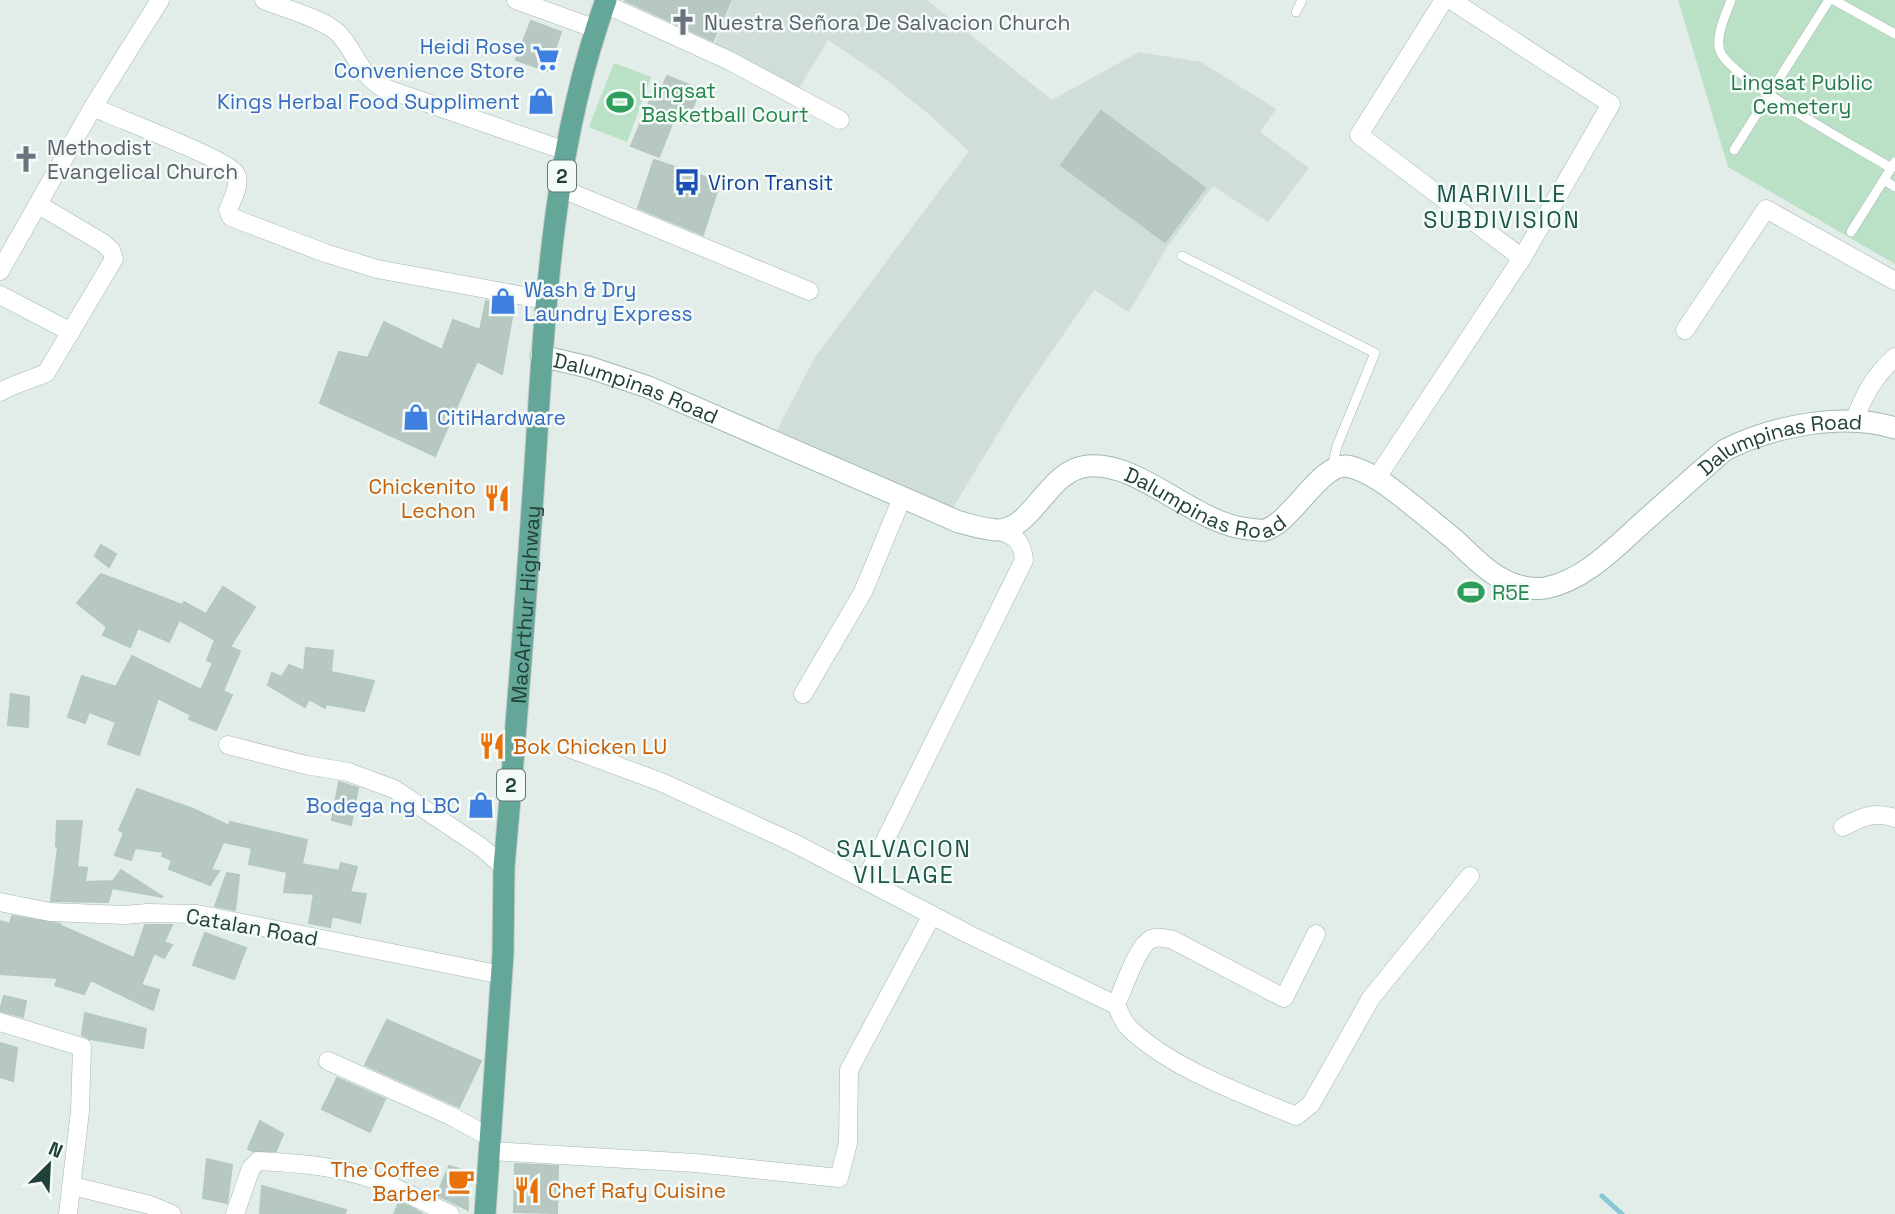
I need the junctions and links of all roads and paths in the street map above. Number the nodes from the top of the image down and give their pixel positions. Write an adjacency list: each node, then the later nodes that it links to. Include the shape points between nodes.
1 (160, 0): 14 (street)
2 (264, 0): 17 (street, via 338,34 365,76 381,87)
3 (516, 0): 11 (street)
4 (1302, 0): 10 (lane)
5 (1444, 0): 25 (street, via 1359,135)
6 (1451, 0): 25 (street, via 1611,104)
7 (1731, 0): 13 (lane, via 1718,41 1721,54)
8 (1832, 0): 12 (lane); 13 (lane)
9 (606, 2): 11 (main road, MacArthur Highway / 2); 15 (street)
10 (1296, 12)
11 (596, 29): 17 (main road, MacArthur Highway / 2)
12 (1895, 34)
13 (1768, 94): 16 (lane); 18 (lane)
14 (93, 107): 22 (street); 30 (street, via 208,154 233,169 238,184 228,210 231,218 377,269)
15 (841, 120)
16 (1734, 150)
17 (566, 151): 21 (main road, MacArthur Highway / 2)
18 (1893, 165): 19 (lane)
19 (1884, 180): 20 (lane); 23 (lane)
20 (1895, 187)
21 (560, 188): 28 (street); 30 (main road, MacArthur Highway / 2)
22 (39, 205): 26 (street); 32 (street, via 103,243 114,255)
23 (1851, 232)
24 (1182, 256): 38 (lane, via 1375,353)
25 (1522, 258): 39 (street)
26 (0, 271)
27 (1895, 281): 31 (street, via 1766,209)
28 (809, 291)
29 (0, 295): 32 (street)
30 (546, 300): 33 (main road, MacArthur Highway / 2)
31 (1685, 330)
32 (71, 332): 35 (street, via 46,373)
33 (541, 356): 40 (street, Dalumpinas Road, via 648,387); 47 (main road, MacArthur Highway / 2)
34 (1895, 357): 36 (street, via 1874,379)
35 (0, 391)
36 (1854, 422): 37 (street, Dalumpinas Road); 39 (street, Dalumpinas Road, via 1779,429 1724,450 1594,566 1545,588 1504,580)
37 (1895, 428)
38 (1332, 468): 39 (street, Dalumpinas Road, via 1347,466); 41 (street, Dalumpinas Road, via 1265,530 1210,518 1119,471 1090,466 1058,478 1033,510)
39 (1376, 478)
40 (902, 498): 41 (street, Dalumpinas Road, via 959,522); 42 (street, via 863,592)
41 (998, 530): 49 (street, via 1020,541 1024,560)
42 (803, 694)
43 (228, 745): 47 (street, via 348,772 394,789)
44 (566, 747): 49 (street, via 661,782)
45 (1895, 818): 46 (street, via 1873,814)
46 (1843, 827)
47 (504, 867): 53 (main road, MacArthur Highway / 2)
48 (1470, 876): 54 (street, via 1371,998 1311,1104 1296,1116 1209,1079 1153,1048 1127,1026)
49 (866, 879): 51 (street)
50 (0, 902): 53 (street, Catalan Road, via 50,912 197,914)
51 (932, 915): 54 (street); 57 (street, via 849,1070 848,1143 839,1178)
52 (1316, 934): 54 (street, via 1284,998 1173,940 1152,938 1143,946)
53 (502, 975): 57 (main road, MacArthur Highway / 2)
54 (1116, 1005)
55 (0, 1022): 58 (street, via 82,1048)
56 (328, 1061): 57 (street, via 451,1116)
57 (491, 1144): 63 (main road, MacArthur Highway / 2)
58 (73, 1186): 59 (street); 60 (street)
59 (68, 1214)
60 (172, 1214)
61 (235, 1214): 62 (street, via 251,1168 258,1161 338,1169 377,1180)
62 (450, 1214)
63 (485, 1214)

